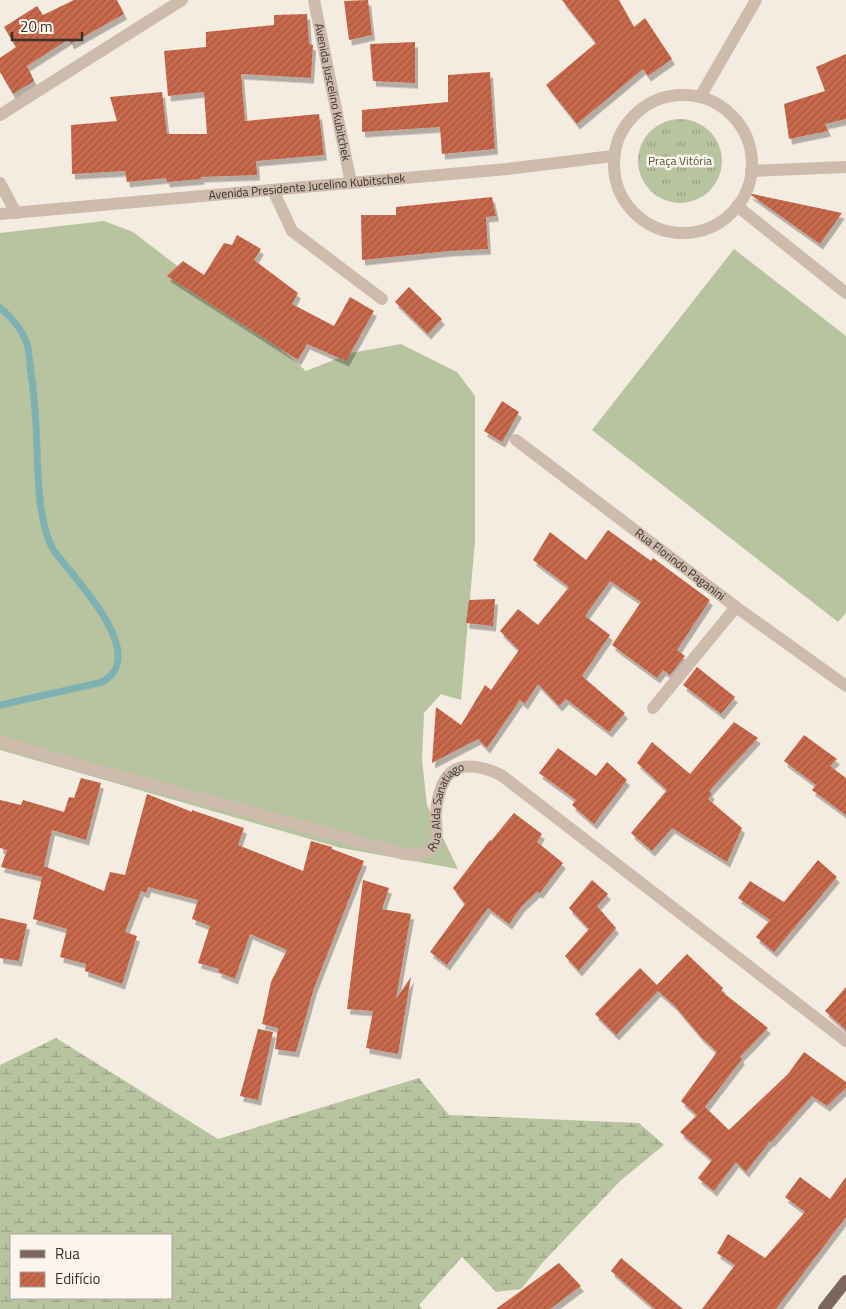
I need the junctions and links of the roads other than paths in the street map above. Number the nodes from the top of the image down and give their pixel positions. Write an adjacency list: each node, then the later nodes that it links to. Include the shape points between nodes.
1 (182, 0): 5 (street)
2 (314, 0): 10 (street, Avenida Juscelino Kubitchek)
3 (756, 0): 4 (street)
4 (700, 97): 6 (street, via 676,95 654,101 634,114 620,133); 8 (street, via 720,106 736,120 747,139)
5 (0, 114)
6 (613, 156): 10 (street, Avenida Presidente Jucelino Kubitschek); 12 (street, via 615,180 624,201 641,219 660,229 681,233 702,230 722,221)
7 (846, 167): 8 (street)
8 (751, 172): 12 (street, via 745,194)
9 (0, 183): 13 (street)
10 (351, 183): 11 (street, Avenida Presidente Jucelino Kubitschek)
11 (274, 190): 13 (street, Avenida Presidente Jucelino Kubitschek); 16 (street, via 292,231)
12 (737, 206): 15 (street)
13 (16, 212): 14 (street, Avenida Presidente Jucelino Kubitschek)
14 (0, 214)
15 (846, 293)
16 (382, 299)
17 (516, 440): 18 (street, Rua Florindo Paganini)
18 (736, 607): 19 (street, Rua Florindo Paganini); 20 (street)
19 (846, 686)
20 (653, 708)
21 (0, 741): 22 (street, Rua Alda Sanatiago, via 404,854 429,851 436,842 436,814 444,780 455,769 465,766 484,768 501,775)
22 (846, 1042)
23 (846, 1281): 24 (main road)
24 (824, 1309)

